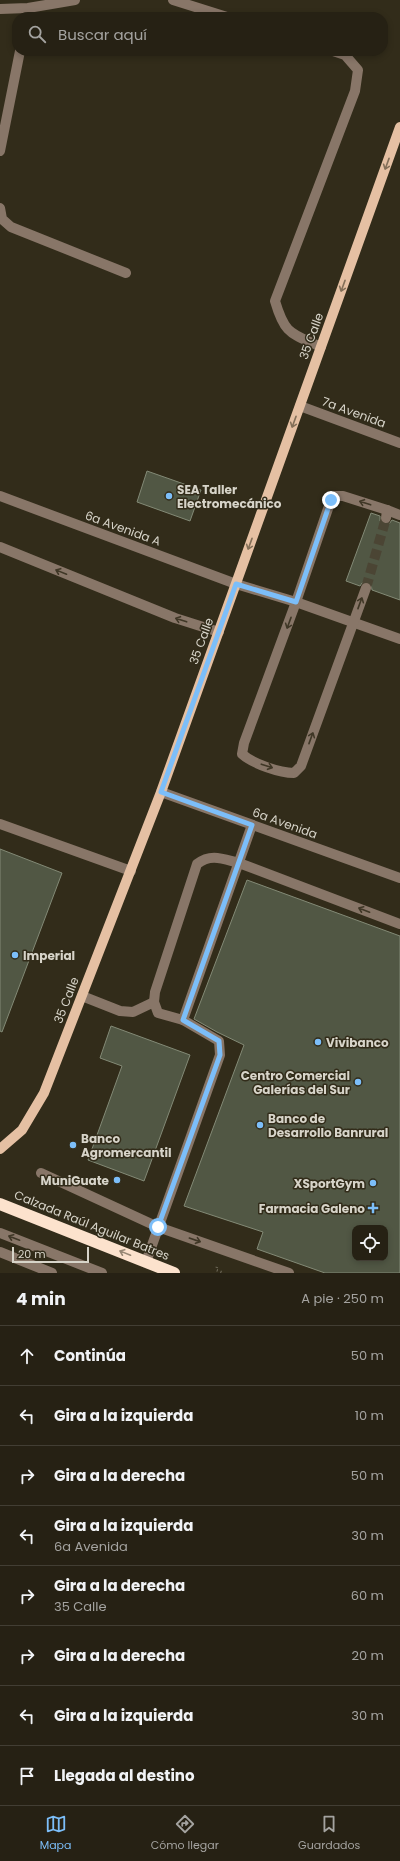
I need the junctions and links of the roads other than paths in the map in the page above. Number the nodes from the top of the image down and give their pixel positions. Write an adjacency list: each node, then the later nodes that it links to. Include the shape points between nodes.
1 (74, 0): 4 (street)
2 (173, 0): 5 (street)
3 (0, 9): 4 (street)
4 (27, 12)
5 (211, 12)
6 (19, 56): 9 (street)
7 (346, 56): 12 (street, via 358,70 355,92 275,301 280,318 290,333)
8 (400, 127): 12 (main road, 35 Calle, one-way to 12)
9 (0, 151)
10 (0, 208): 11 (street, via 2,219 11,227)
11 (126, 273)
12 (321, 347): 13 (main road, 35 Calle)
13 (300, 406): 14 (street, 7a Avenida); 18 (main road, 35 Calle, one-way to 18)
14 (400, 443)
15 (0, 496): 18 (street, 6a Avenida A)
16 (400, 515): 20 (street, one-way to 20, via 386,514 343,496 336,496 331,500)
17 (0, 547): 22 (street, one-way to 17, via 175,618)
18 (236, 584): 20 (street, 6a Avenida A); 22 (main road, 35 Calle)
19 (366, 588): 21 (street, one-way to 19)
20 (296, 602): 21 (street, 6a Avenida A); 21 (street, one-way to 21, via 244,743 242,754 249,760 288,773 294,773 301,766)
21 (353, 622): 23 (street, 6a Avenida A)
22 (218, 632): 24 (main road, 35 Calle)
23 (400, 639)
24 (161, 792): 26 (street, 6a Avenida); 28 (main road, 35 Calle)
25 (0, 824): 28 (street)
26 (252, 825): 27 (street); 29 (street, 6a Avenida)
27 (239, 863): 30 (street, one-way to 27); 32 (street, via 213,857 205,858 197,864 155,992); 33 (street)
28 (131, 871): 31 (main road, 35 Calle)
29 (400, 878)
30 (400, 924)
31 (82, 996): 32 (street, via 120,1011 133,1012); 34 (main road, 35 Calle, via 44,1093 22,1130)
32 (154, 1002): 33 (street, via 158,1013)
33 (183, 1020): 37 (street, via 219,1041 220,1055)
34 (0, 1149)
35 (41, 1173): 37 (street)
36 (0, 1204): 40 (highway, Calzada Raúl Aguilar Batres, one-way to 36)
37 (158, 1227): 40 (street); 44 (street, one-way to 44)
38 (0, 1233): 42 (street, one-way to 38)
39 (0, 1252): 41 (street)
40 (146, 1262): 43 (highway, Calzada Raúl Aguilar Batres)
41 (52, 1273)
42 (102, 1273)
43 (174, 1273)
44 (289, 1273)

